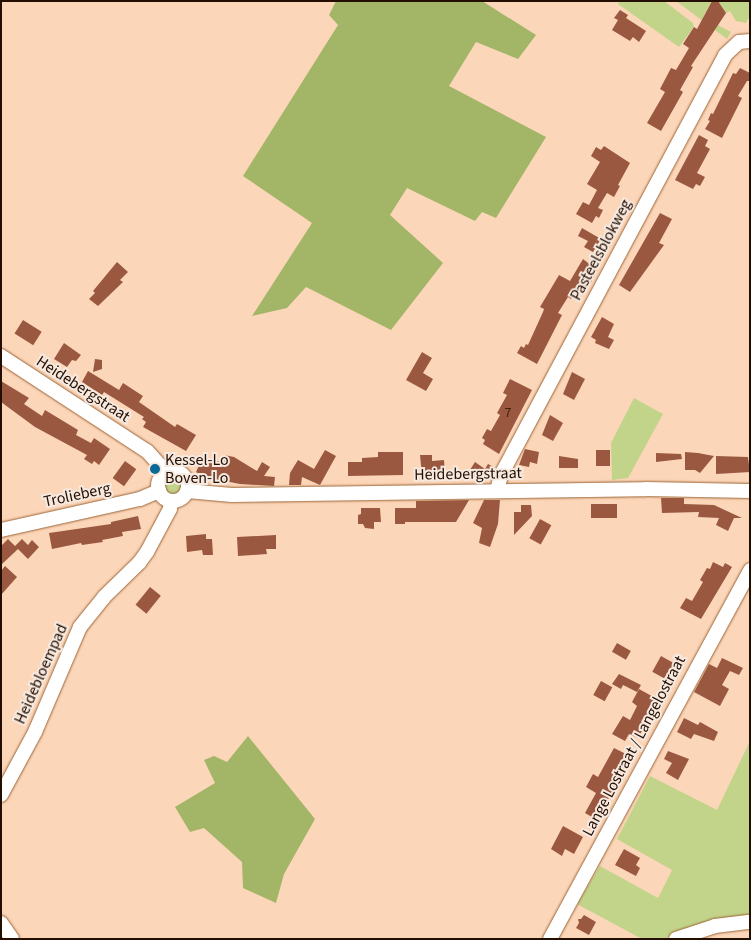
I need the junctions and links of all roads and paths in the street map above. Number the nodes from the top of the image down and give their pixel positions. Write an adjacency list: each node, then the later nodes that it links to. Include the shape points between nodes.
1 (750, 41): 6 (street, Pasteelsblokweg, via 739,42 725,55 501,475)
2 (1, 356): 3 (street, Heidebergstraat, via 147,451)
3 (167, 473): 4 (street, via 159,481); 5 (street, Heidebergstraat, via 183,475)
4 (159, 491): 8 (street); 9 (street, Trolieberg, via 140,499)
5 (188, 491): 6 (street, Heidebergstraat, via 232,495); 8 (street, via 181,499)
6 (497, 491): 7 (street, Heidebergstraat)
7 (750, 491)
8 (171, 501): 11 (street, Heidebloempad, via 170,509 147,552 80,627 35,732)
9 (1, 530)
10 (750, 570): 15 (street, Lange Lostraat / Langelostraat)
11 (1, 795)
12 (750, 922): 16 (street, via 715,926)
13 (1, 923): 14 (street)
14 (12, 939)
15 (550, 939)
16 (676, 939)

